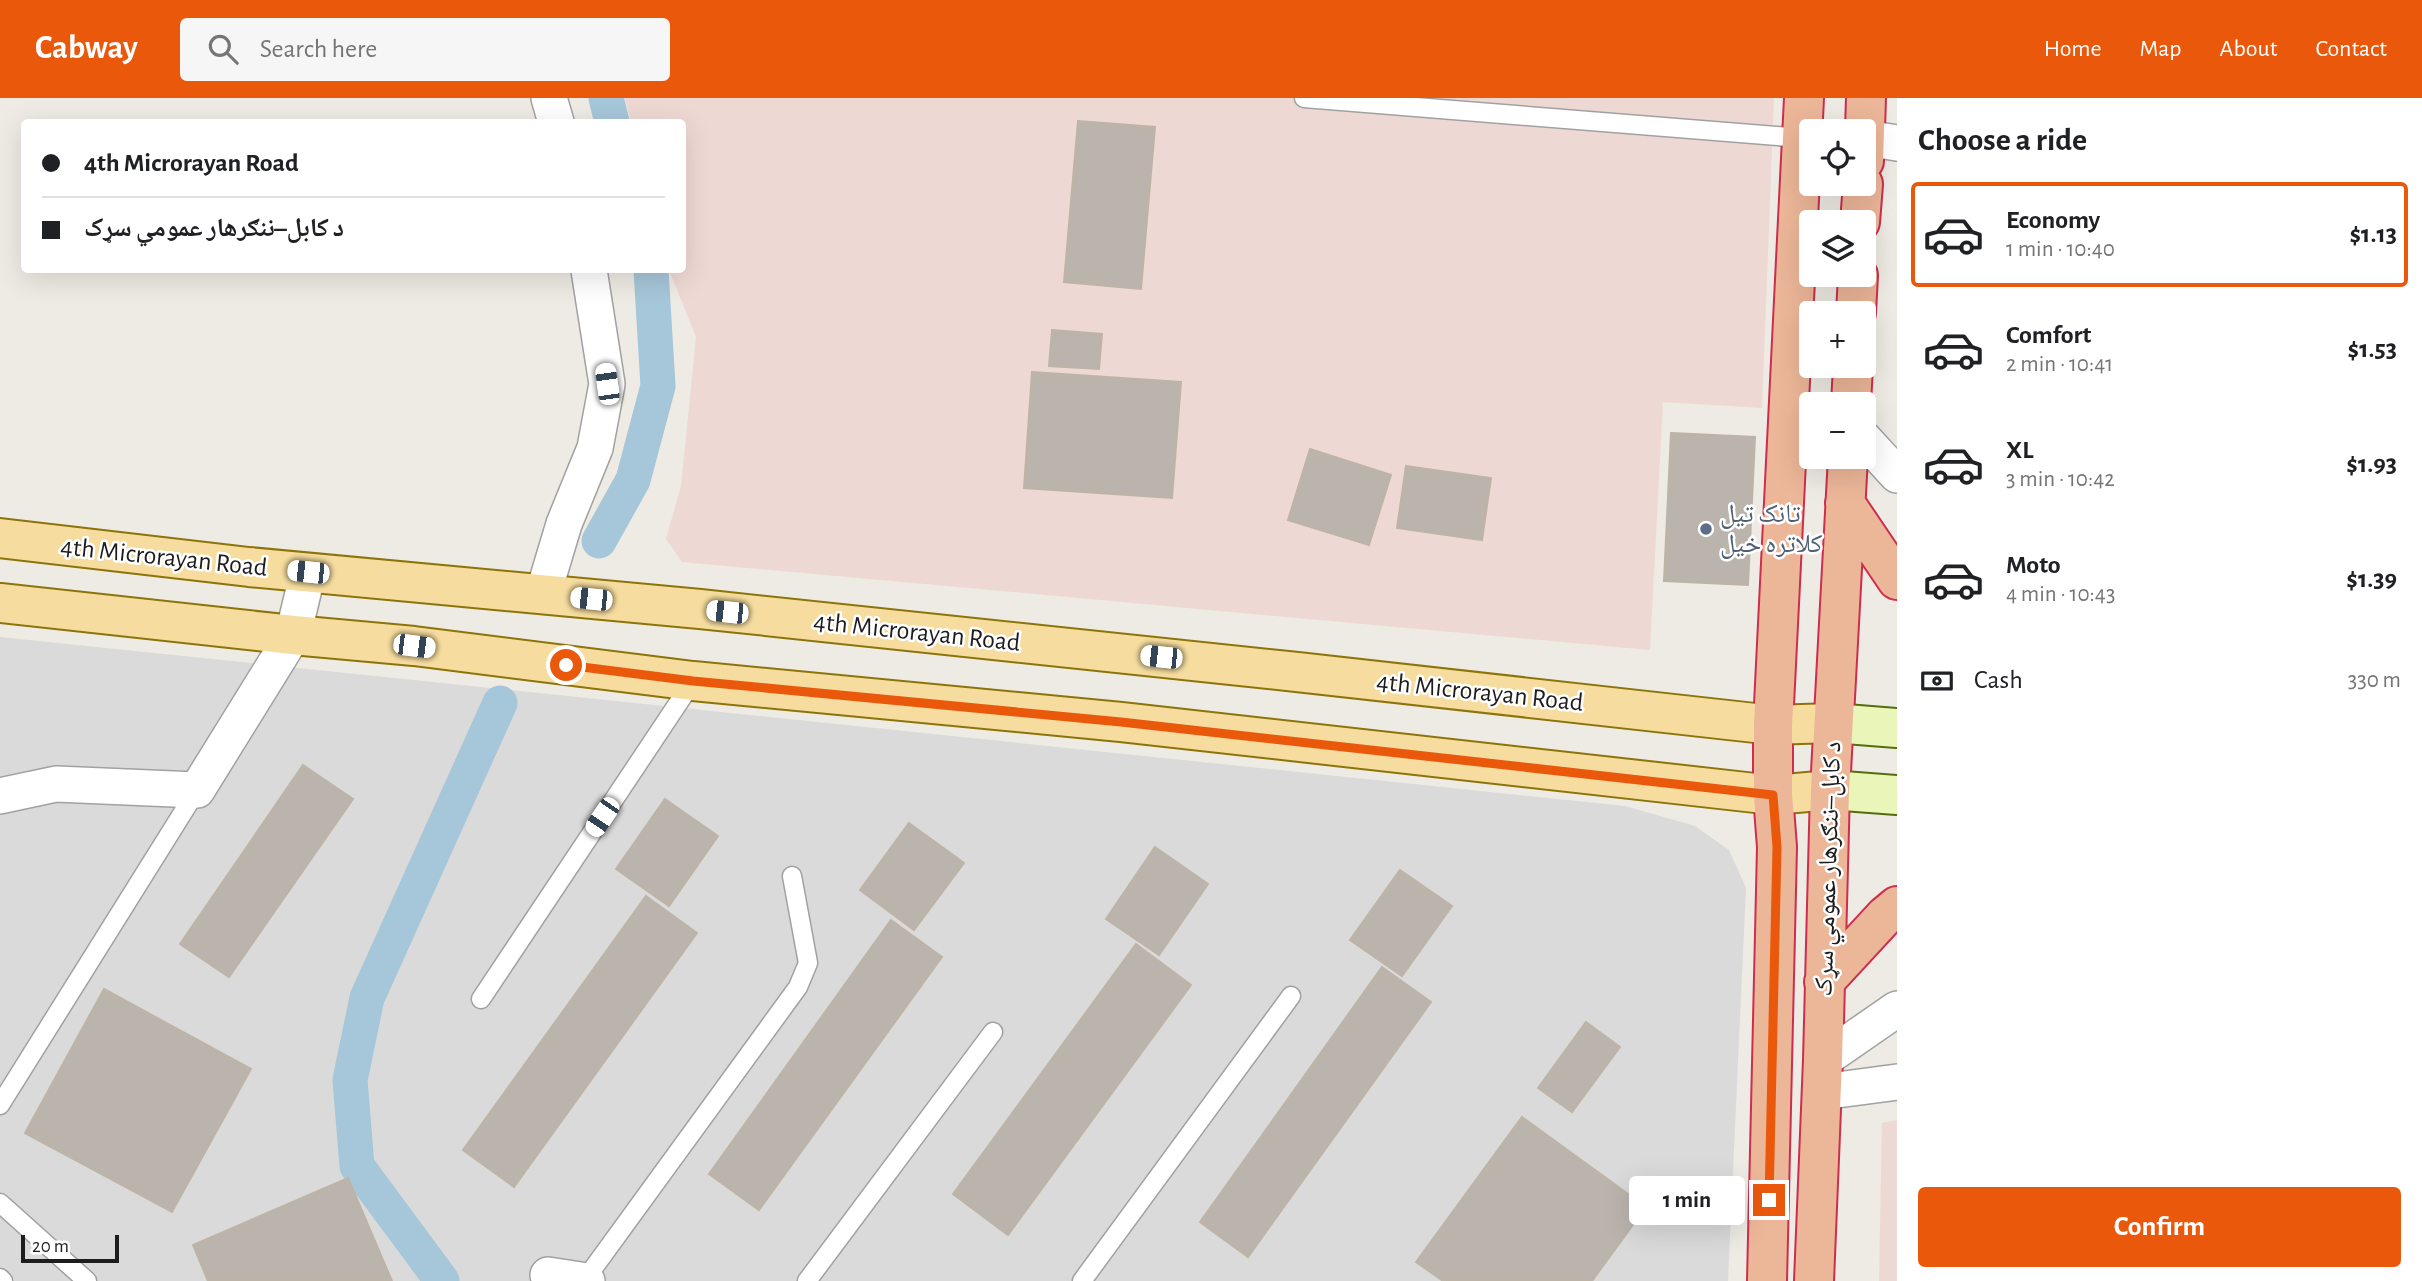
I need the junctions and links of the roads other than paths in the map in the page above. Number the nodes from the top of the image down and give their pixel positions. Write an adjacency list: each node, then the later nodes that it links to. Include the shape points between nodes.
1 (549, 98): 5 (street)
2 (1304, 98): 8 (lane)
3 (1804, 98): 6 (highway, د کابل–ننګرهار عمومي سړک)
4 (1866, 98): 7 (highway)
5 (555, 119)
6 (1802, 119)
7 (1870, 119)
8 (1799, 138)
9 (1799, 180): 23 (highway, د کابل–ننګرهار عمومي سړک)
10 (589, 273): 18 (street, via 607,384 595,448 564,524)
11 (1876, 452): 13 (street)
12 (1847, 469): 14 (highway, د کابل–ننګرهار عمومي سړک)
13 (1897, 475)
14 (1845, 503): 17 (highway); 22 (highway, د کابل–ننګرهار عمومي سړک)
15 (0, 538): 16 (main road, 4th Microrayan Road)
16 (308, 572): 18 (main road, 4th Microrayan Road); 20 (street)
17 (1897, 580)
18 (543, 594): 23 (main road, 4th Microrayan Road)
19 (0, 603): 20 (main road)
20 (293, 635): 21 (main road); 25 (street)
21 (693, 681): 27 (main road, via 1121,722); 34 (lane)
22 (1833, 723): 23 (main road, 4th Microrayan Road); 24 (main road); 26 (highway, د کابل–ننګرهار عمومي سړک)
23 (1773, 725): 27 (highway, د کابل–ننګرهار عمومي سړک)
24 (1897, 728)
25 (197, 790): 29 (street, via 56,784); 39 (lane)
26 (1830, 790): 27 (main road); 28 (main road); 32 (highway, د کابل–ننګرهار عمومي سړک)
27 (1773, 795): 46 (highway, د کابل–ننګرهار عمومي سړک, via 1777,847)
28 (1897, 795)
29 (0, 796)
30 (792, 876): 43 (lane, via 808,963 798,987)
31 (1897, 906): 32 (highway)
32 (1824, 982): 37 (highway, د کابل–ننګرهار عمومي سړک)
33 (1291, 996): 45 (lane)
34 (481, 999)
35 (1897, 1009): 37 (street)
36 (993, 1032): 44 (lane)
37 (1822, 1076): 38 (street); 47 (highway, د کابل–ننګرهار عمومي سړک)
38 (1897, 1083)
39 (0, 1105)
40 (0, 1203): 42 (lane)
41 (548, 1275): 43 (street)
42 (87, 1281)
43 (586, 1281)
44 (807, 1281)
45 (1082, 1281)
46 (1767, 1281)
47 (1814, 1281)

